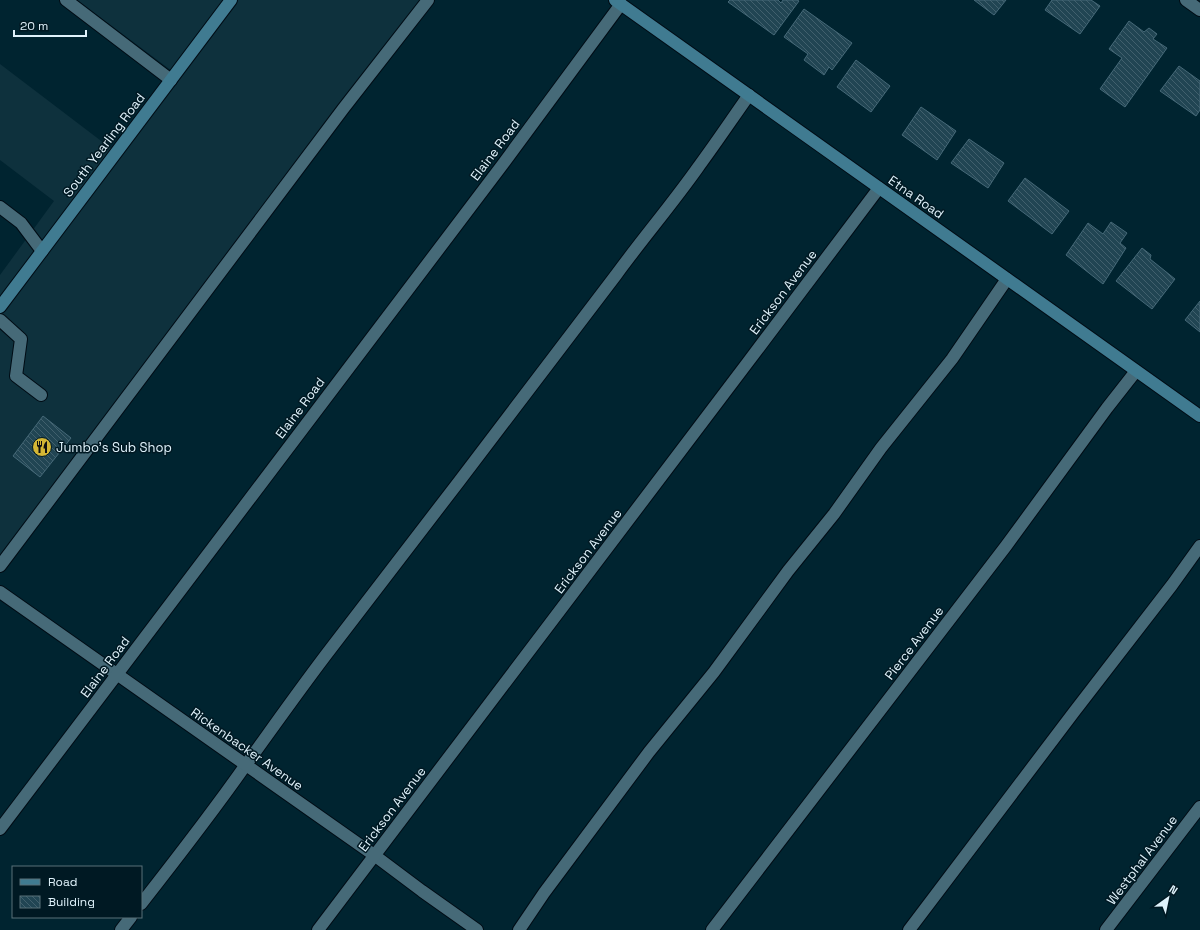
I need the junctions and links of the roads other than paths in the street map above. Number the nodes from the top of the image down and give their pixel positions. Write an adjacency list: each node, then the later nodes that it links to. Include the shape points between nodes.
1 (66, 0): 7 (street)
2 (231, 0): 7 (street, South Yearling Road)
3 (428, 0): 19 (street, via 343,109)
4 (1186, 0): 6 (street)
5 (618, 2): 8 (street, Etna Road); 21 (street, Elaine Road, via 498,170)
6 (1200, 10)
7 (171, 80): 11 (street, South Yearling Road)
8 (749, 95): 9 (street, Etna Road); 22 (street, via 551,363 320,664)
9 (879, 188): 12 (street, Etna Road); 25 (street, Erickson Avenue)
10 (0, 207): 11 (street, via 21,223)
11 (42, 251): 13 (street, South Yearling Road)
12 (1007, 279): 15 (street, Etna Road); 31 (street, via 952,359 881,448 714,672 649,752)
13 (0, 307)
14 (0, 320): 16 (street, via 21,339 16,376)
15 (1136, 371): 17 (street, Etna Road); 32 (street, Pierce Avenue, via 1006,546)
16 (41, 395)
17 (1200, 416)
18 (1200, 546): 33 (street)
19 (0, 566)
20 (0, 592): 21 (street, Rickenbacker Avenue)
21 (116, 674): 22 (street, Rickenbacker Avenue); 24 (street, Elaine Road)
22 (246, 765): 25 (street, Rickenbacker Avenue); 26 (street)
23 (1200, 807): 34 (street, Westphal Avenue)
24 (0, 829)
25 (374, 855): 29 (street, Erickson Avenue); 30 (street, Rickenbacker Avenue)
26 (142, 903)
27 (130, 918): 28 (street)
28 (121, 930)
29 (318, 930)
30 (477, 930)
31 (518, 930)
32 (712, 930)
33 (909, 930)
34 (1106, 930)

